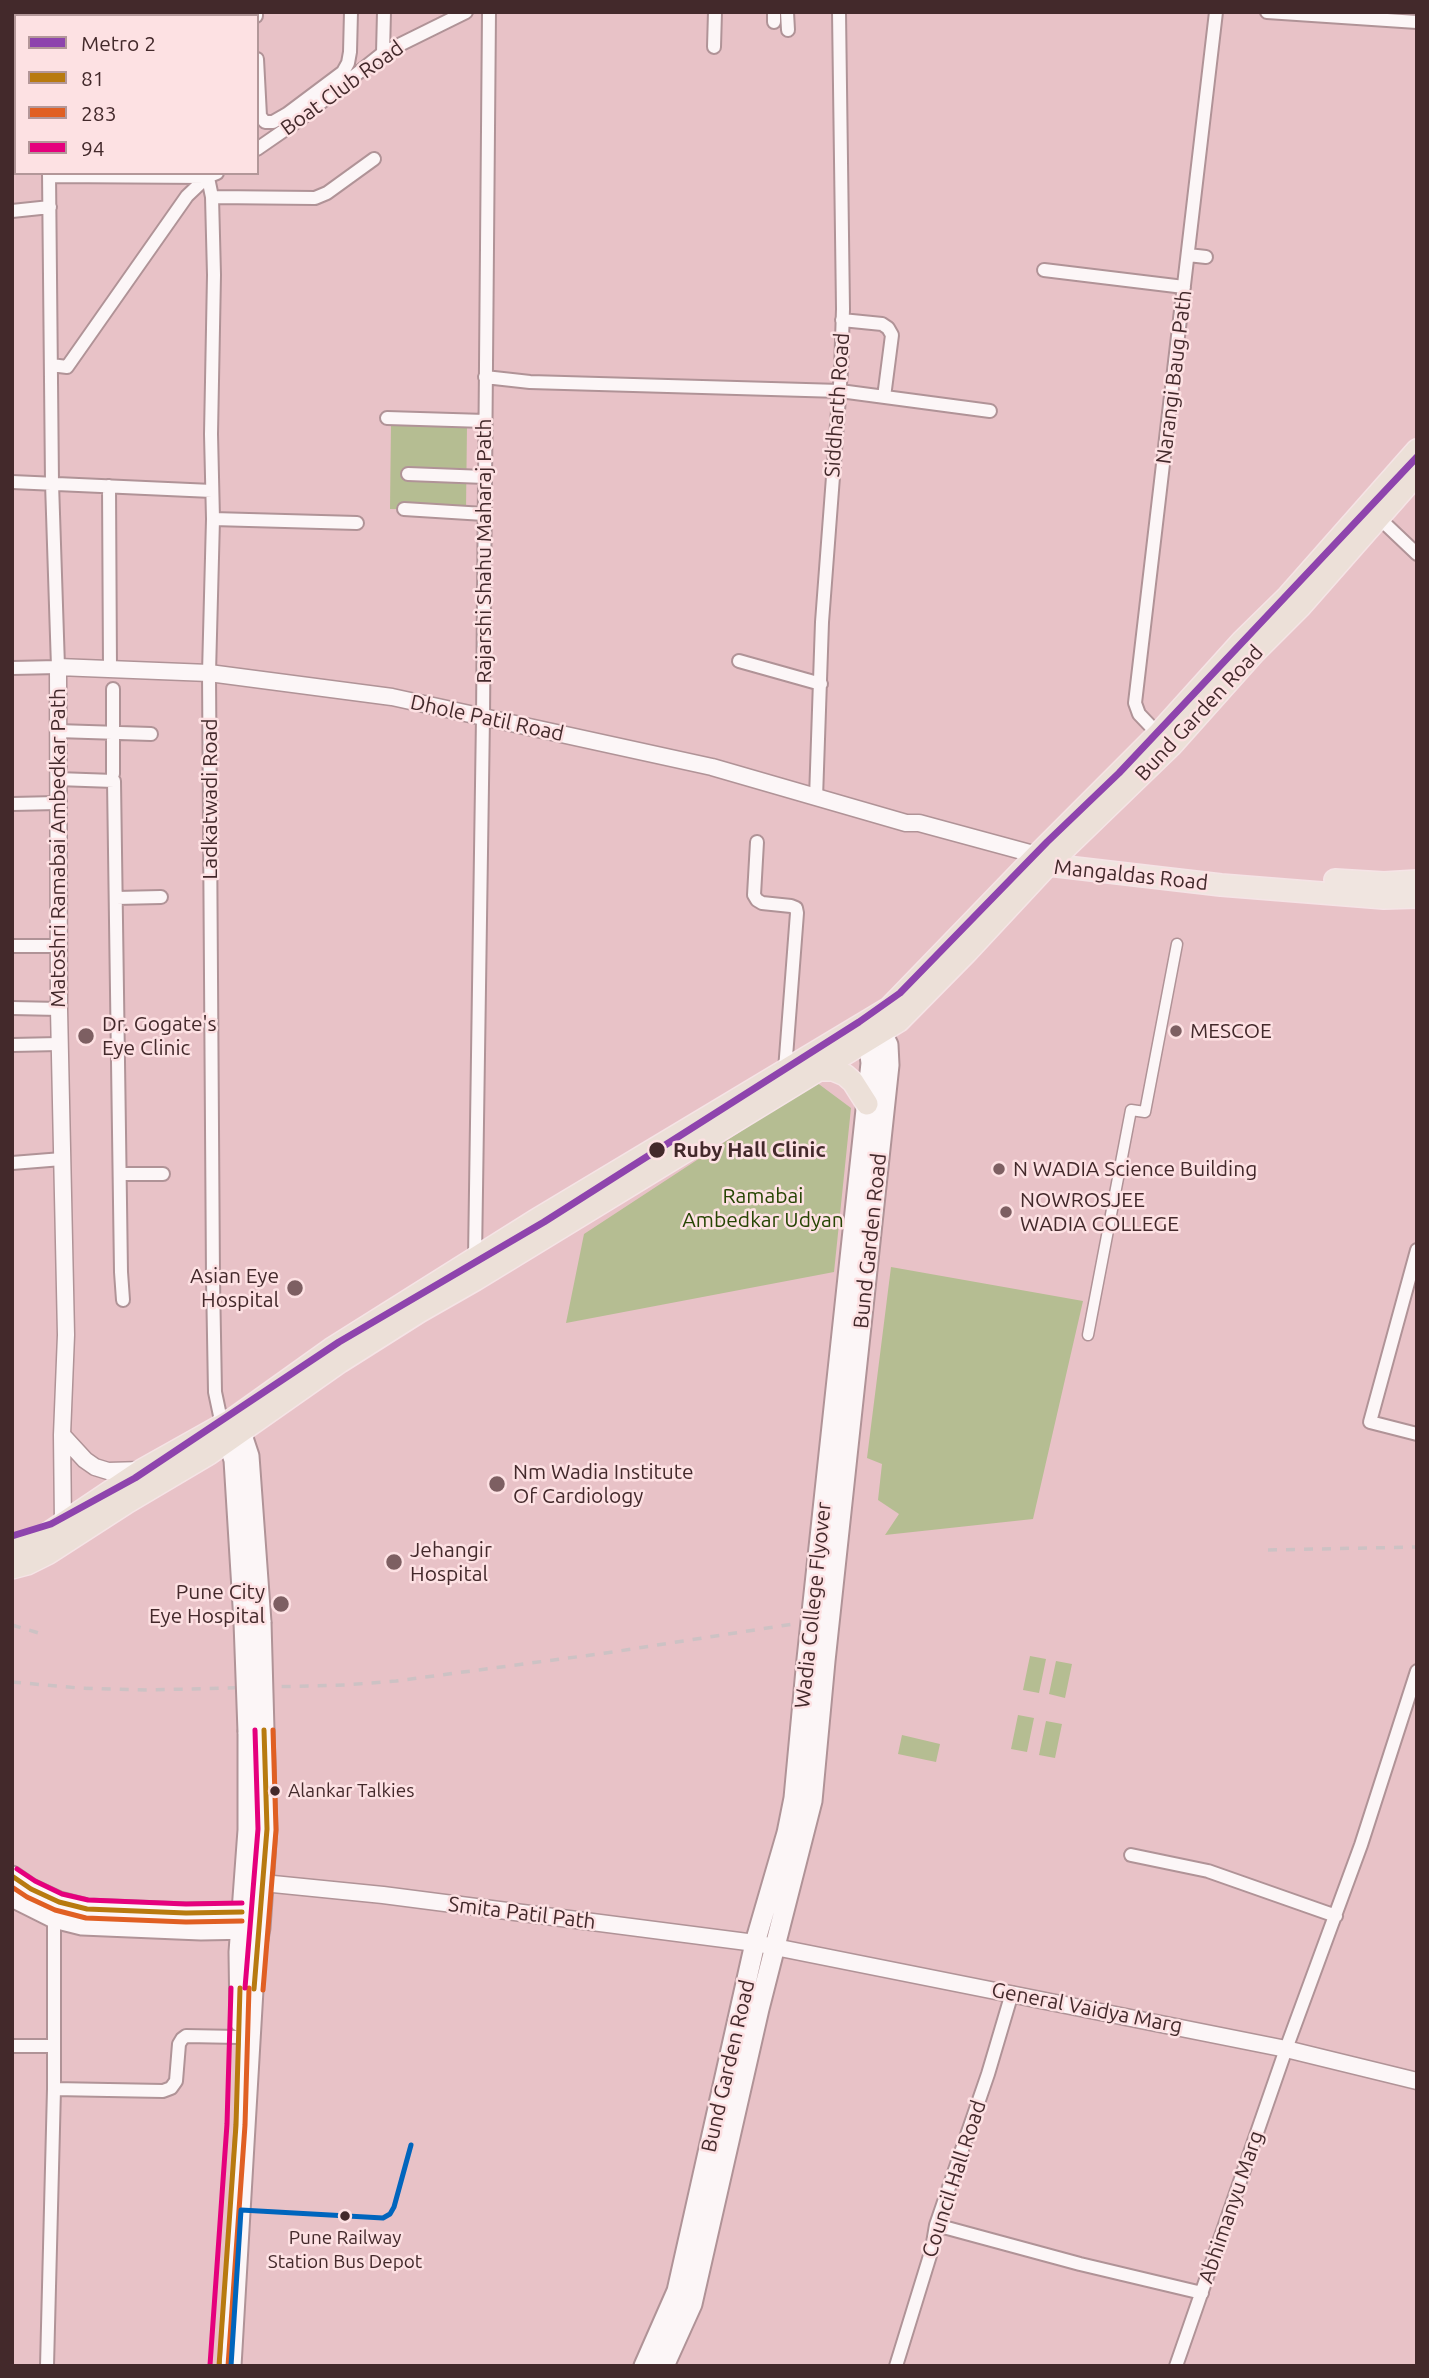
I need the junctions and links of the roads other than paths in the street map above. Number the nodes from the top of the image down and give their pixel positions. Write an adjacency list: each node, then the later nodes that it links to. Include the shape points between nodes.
1 (351, 12): 15 (street)
2 (384, 12): 14 (street)
3 (466, 12): 14 (street, Boat Club Road)
4 (489, 12): 32 (street, Rajarshi Shahu Maharaj Path)
5 (715, 12): 13 (street)
6 (787, 12): 12 (street)
7 (839, 12): 30 (street, Siddharth Road)
8 (1216, 12): 26 (street, Narangi Baug Path)
9 (1267, 12): 10 (street)
10 (1299, 14): 11 (street)
11 (1417, 22)
12 (788, 30)
13 (715, 47)
14 (383, 53): 16 (street, Boat Club Road)
15 (348, 64): 16 (street); 17 (street, via 273,122 265,122)
16 (358, 73): 18 (street, Boat Club Road)
17 (259, 107)
18 (259, 148)
19 (374, 159): 23 (street, via 315,198)
20 (49, 175): 24 (street, Matoshri Ramabai Ambedkar Path)
21 (209, 175): 31 (street, via 187,196 67,367)
22 (210, 175): 23 (street, Ladkatwadi Road)
23 (212, 197): 45 (street, Ladkatwadi Road)
24 (50, 207): 25 (street); 31 (street, Matoshri Ramabai Ambedkar Path)
25 (12, 211)
26 (1188, 255): 27 (street); 29 (street, Narangi Baug Path)
27 (1206, 257)
28 (1044, 270): 29 (street)
29 (1184, 287): 63 (street, Narangi Baug Path, via 1135,704)
30 (842, 320): 33 (street, Siddharth Road); 34 (street, via 882,324 892,335)
31 (51, 365): 43 (street, Matoshri Ramabai Ambedkar Path)
32 (485, 377): 33 (street); 37 (street, Rajarshi Shahu Maharaj Path)
33 (840, 391): 34 (street); 57 (street, Siddharth Road)
34 (884, 397): 35 (street)
35 (990, 411)
36 (387, 418): 37 (street)
37 (485, 421): 41 (street, Rajarshi Shahu Maharaj Path)
38 (1417, 450): 63 (highway, Bund Garden Road)
39 (408, 474): 41 (street)
40 (1417, 474): 48 (highway, Bund Garden Road)
41 (485, 477): 47 (street, Rajarshi Shahu Maharaj Path)
42 (12, 482): 43 (street)
43 (52, 483): 44 (street); 53 (street, Matoshri Ramabai Ambedkar Path)
44 (109, 486): 45 (street); 55 (street)
45 (212, 491): 49 (street, Ladkatwadi Road)
46 (404, 509): 47 (street)
47 (484, 514): 59 (street, Rajarshi Shahu Maharaj Path)
48 (1378, 517): 51 (street); 71 (highway, Bund Garden Road, via 1171,746)
49 (213, 519): 50 (street); 56 (street, Ladkatwadi Road)
50 (357, 523)
51 (1417, 554)
52 (738, 661): 57 (street)
53 (58, 667): 54 (street); 55 (street, Dhole Patil Road); 60 (street, Matoshri Ramabai Ambedkar Path)
54 (12, 668)
55 (110, 669): 56 (street, Dhole Patil Road)
56 (209, 673): 59 (street, Dhole Patil Road, via 392,697); 97 (street, Ladkatwadi Road, via 215,1392)
57 (821, 684): 66 (street, Siddharth Road)
58 (113, 689): 61 (street)
59 (483, 717): 66 (street, Dhole Patil Road, via 712,767); 92 (street, Rajarshi Shahu Maharaj Path)
60 (57, 731): 61 (street); 65 (street, Matoshri Ramabai Ambedkar Path)
61 (113, 733): 62 (street); 64 (street)
62 (151, 734)
63 (1158, 734): 71 (highway, Bund Garden Road)
64 (113, 774)
65 (57, 779): 67 (street, Matoshri Ramabai Ambedkar Path); 75 (street, via 114,781)
66 (816, 798): 69 (street, Dhole Patil Road)
67 (57, 803): 68 (street); 78 (street, Matoshri Ramabai Ambedkar Path)
68 (12, 804)
69 (906, 823): 71 (street, Mangaldas Road, via 916,832)
70 (757, 842): 85 (street, via 754,895 762,903 791,906 797,913)
71 (1042, 861): 72 (main road, Mangaldas Road, via 1384,883); 74 (main road, Mangaldas Road, via 1207,883); 81 (highway, Bund Garden Road)
72 (1417, 881)
73 (161, 897): 75 (street)
74 (1417, 897)
75 (116, 898): 89 (street)
76 (1177, 944): 96 (street, via 1144,1112 1130,1110)
77 (12, 946): 78 (street)
78 (58, 946): 80 (street, Matoshri Ramabai Ambedkar Path)
79 (12, 1008): 80 (street)
80 (58, 1009): 82 (street, Matoshri Ramabai Ambedkar Path)
81 (869, 1029): 84 (highway, Bund Garden Road); 85 (highway, Bund Garden Road); 86 (main road, Bund Garden Road); 100 (main road, Bund Garden Road, via 888,1045 889,1065)
82 (59, 1044): 83 (street); 87 (street, Matoshri Ramabai Ambedkar Path)
83 (12, 1045)
84 (816, 1070): 85 (highway, Bund Garden Road); 86 (highway, via 845,1075)
85 (789, 1077): 92 (highway, Bund Garden Road); 97 (highway, Bund Garden Road, via 475,1280)
86 (867, 1104): 100 (main road, Bund Garden Road)
87 (62, 1160): 88 (street); 99 (street, Matoshri Ramabai Ambedkar Path, via 66,1335)
88 (12, 1163)
89 (120, 1174): 90 (street); 93 (street)
90 (163, 1174)
91 (1417, 1250): 94 (street)
92 (475, 1258): 97 (highway, Bund Garden Road, via 331,1349)
93 (123, 1300)
94 (1403, 1303): 95 (street); 98 (street, via 1370,1422)
95 (1417, 1306)
96 (1088, 1335)
97 (231, 1429): 101 (highway); 104 (highway, via 49,1553); 109 (main road, bridge, via 253,1622 256,1731 248,1830)
98 (1417, 1434)
99 (62, 1435): 101 (street, via 95,1467); 102 (street, Matoshri Ramabai Ambedkar Path)
100 (838, 1451): 106 (main road, Wadia College Flyover)
101 (142, 1470): 102 (highway)
102 (63, 1524): 103 (highway)
103 (12, 1550)
104 (12, 1568)
105 (1417, 1671): 111 (street, Abhimanyu Marg)
106 (807, 1762): 114 (main road, Bund Garden Road, via 812,1801 804,1837)
107 (1131, 1855): 111 (street, via 1208,1871)
108 (12, 1876): 113 (main road, via 60,1902 87,1909)
109 (253, 1882): 113 (main road); 114 (street, Smita Patil Path)
110 (12, 1897): 112 (main road)
111 (1336, 1916): 119 (street, Abhimanyu Marg)
112 (54, 1918): 113 (main road, via 82,1925 201,1930); 118 (street)
113 (251, 1920): 116 (main road, via 240,1988); 126 (main road, via 256,1956)
114 (764, 1945): 115 (street, General Vaidya Marg); 127 (main road, Bund Garden Road, via 677,2291); 128 (main road, Bund Garden Road, via 692,2304)
115 (1012, 1993): 119 (street, General Vaidya Marg); 122 (street, Council Hall Road)
116 (240, 2038): 121 (street, via 186,2036 179,2044 176,2081 163,2091); 125 (main road)
117 (12, 2046): 118 (street)
118 (54, 2046): 121 (street)
119 (1286, 2049): 120 (street, General Vaidya Marg); 123 (street, Abhimanyu Marg)
120 (1417, 2081)
121 (54, 2089): 124 (street)
122 (936, 2225): 123 (street); 129 (street, Council Hall Road)
123 (1202, 2294): 130 (street, Abhimanyu Marg)
124 (47, 2366)
125 (219, 2366)
126 (231, 2366)
127 (644, 2366)
128 (664, 2366)
129 (896, 2366)
130 (1177, 2366)

